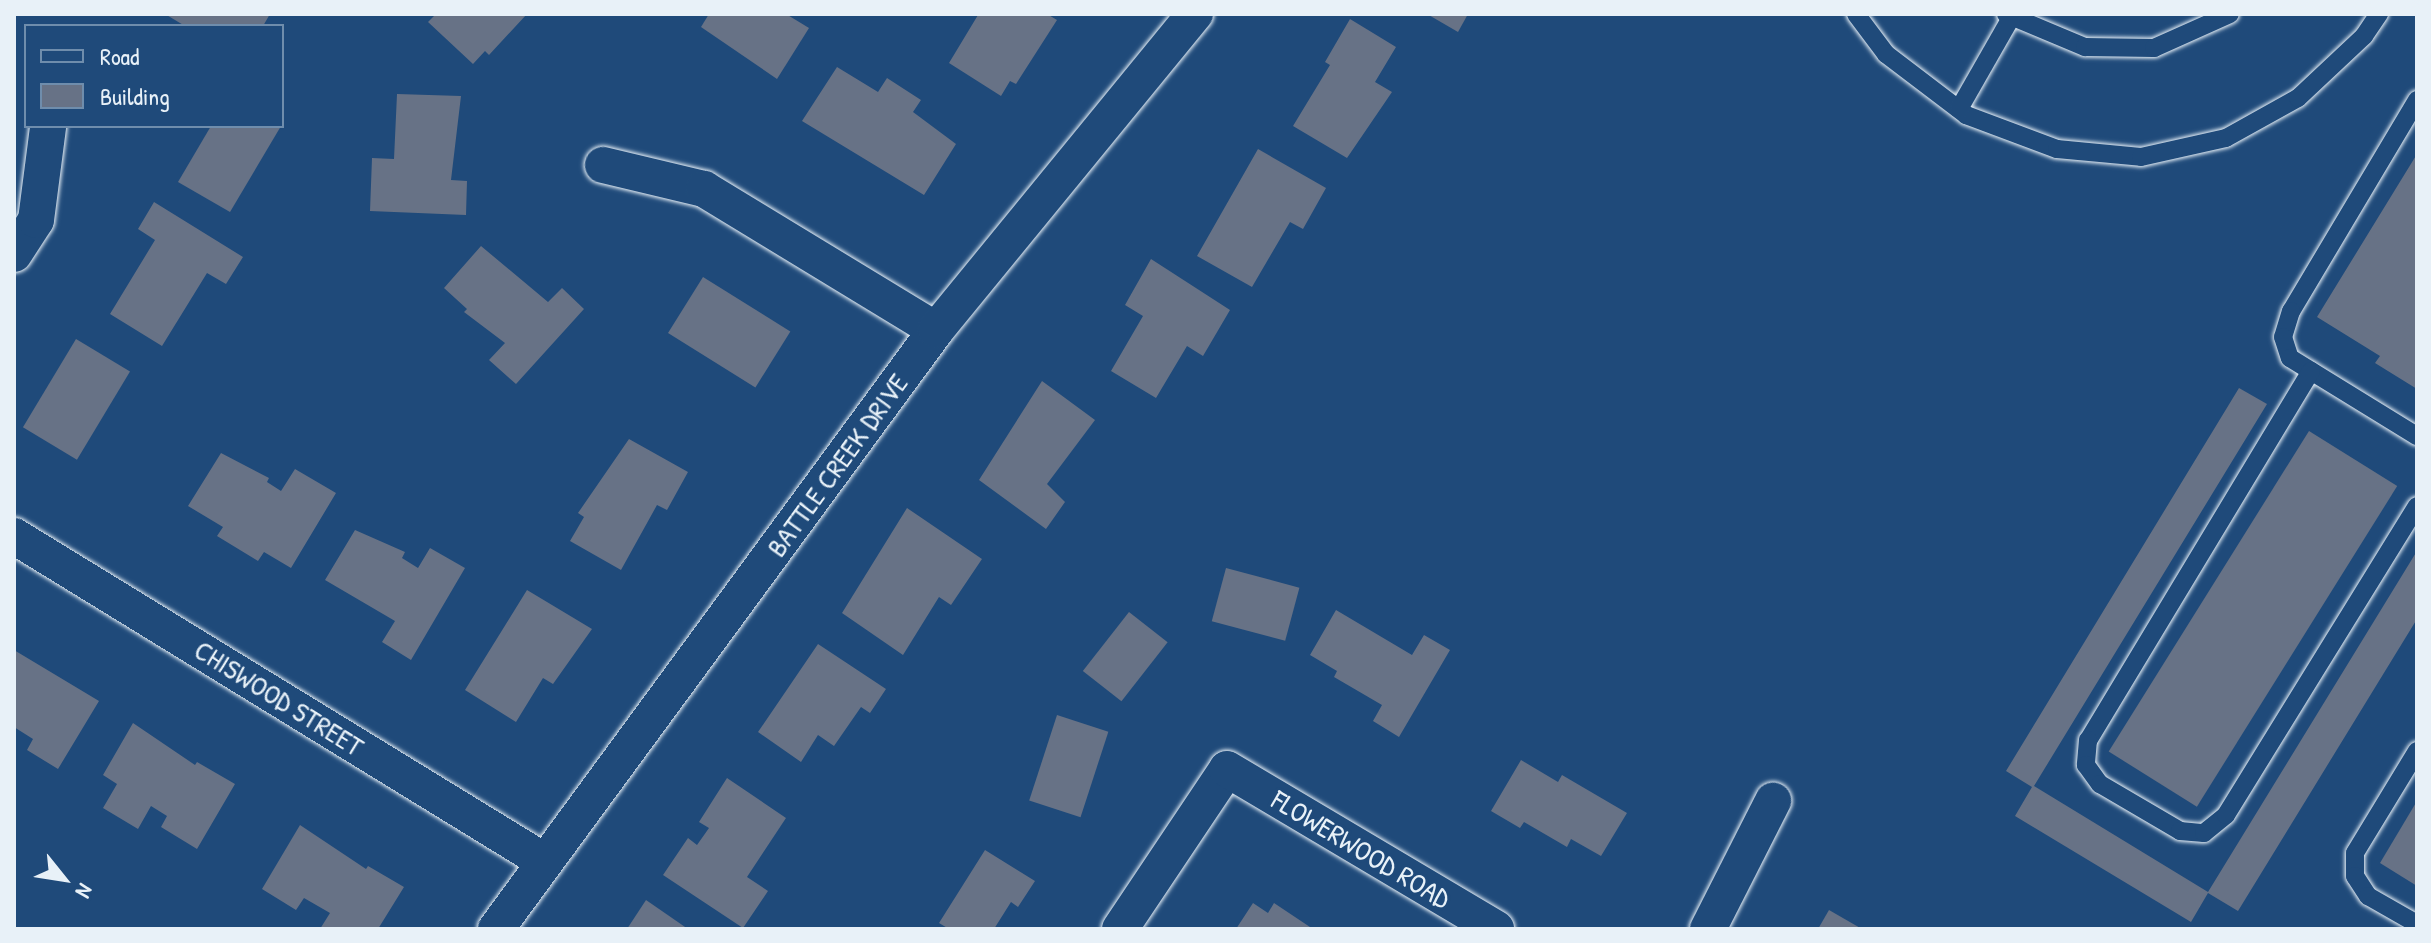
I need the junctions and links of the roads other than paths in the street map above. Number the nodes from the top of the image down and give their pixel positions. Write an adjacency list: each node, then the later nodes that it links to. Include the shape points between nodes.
1 (1195, 14): 11 (street, BATTLE CREEK DRIVE)
2 (1856, 14): 7 (lane, via 1886,54)
3 (2230, 14): 5 (lane, via 2154,48 2085,47)
4 (2379, 14): 7 (lane, via 2364,36 2298,98 2226,138 2141,157 2057,149)
5 (2008, 16): 7 (lane)
6 (2417, 100): 12 (lane, via 2291,311 2283,337 2286,347 2290,358)
7 (1959, 109)
8 (48, 128): 10 (street, via 36,220)
9 (603, 165): 11 (street, via 704,189)
10 (14, 254)
11 (936, 330): 18 (street, BATTLE CREEK DRIVE)
12 (2311, 371): 13 (lane); 14 (lane, via 2088,740 2086,765 2100,784 2180,831 2204,833 2226,815)
13 (2417, 436)
14 (2417, 506)
15 (14, 536): 18 (street, CHISWOOD STREET)
16 (2417, 751): 19 (lane, via 2355,853 2355,876 2368,896)
17 (1773, 801): 23 (street)
18 (544, 861): 20 (street, BATTLE CREEK DRIVE)
19 (2417, 924)
20 (496, 929)
21 (1120, 929): 22 (street, FLOWERWOOD ROAD, via 1227,769)
22 (1496, 929)
23 (1708, 929)

